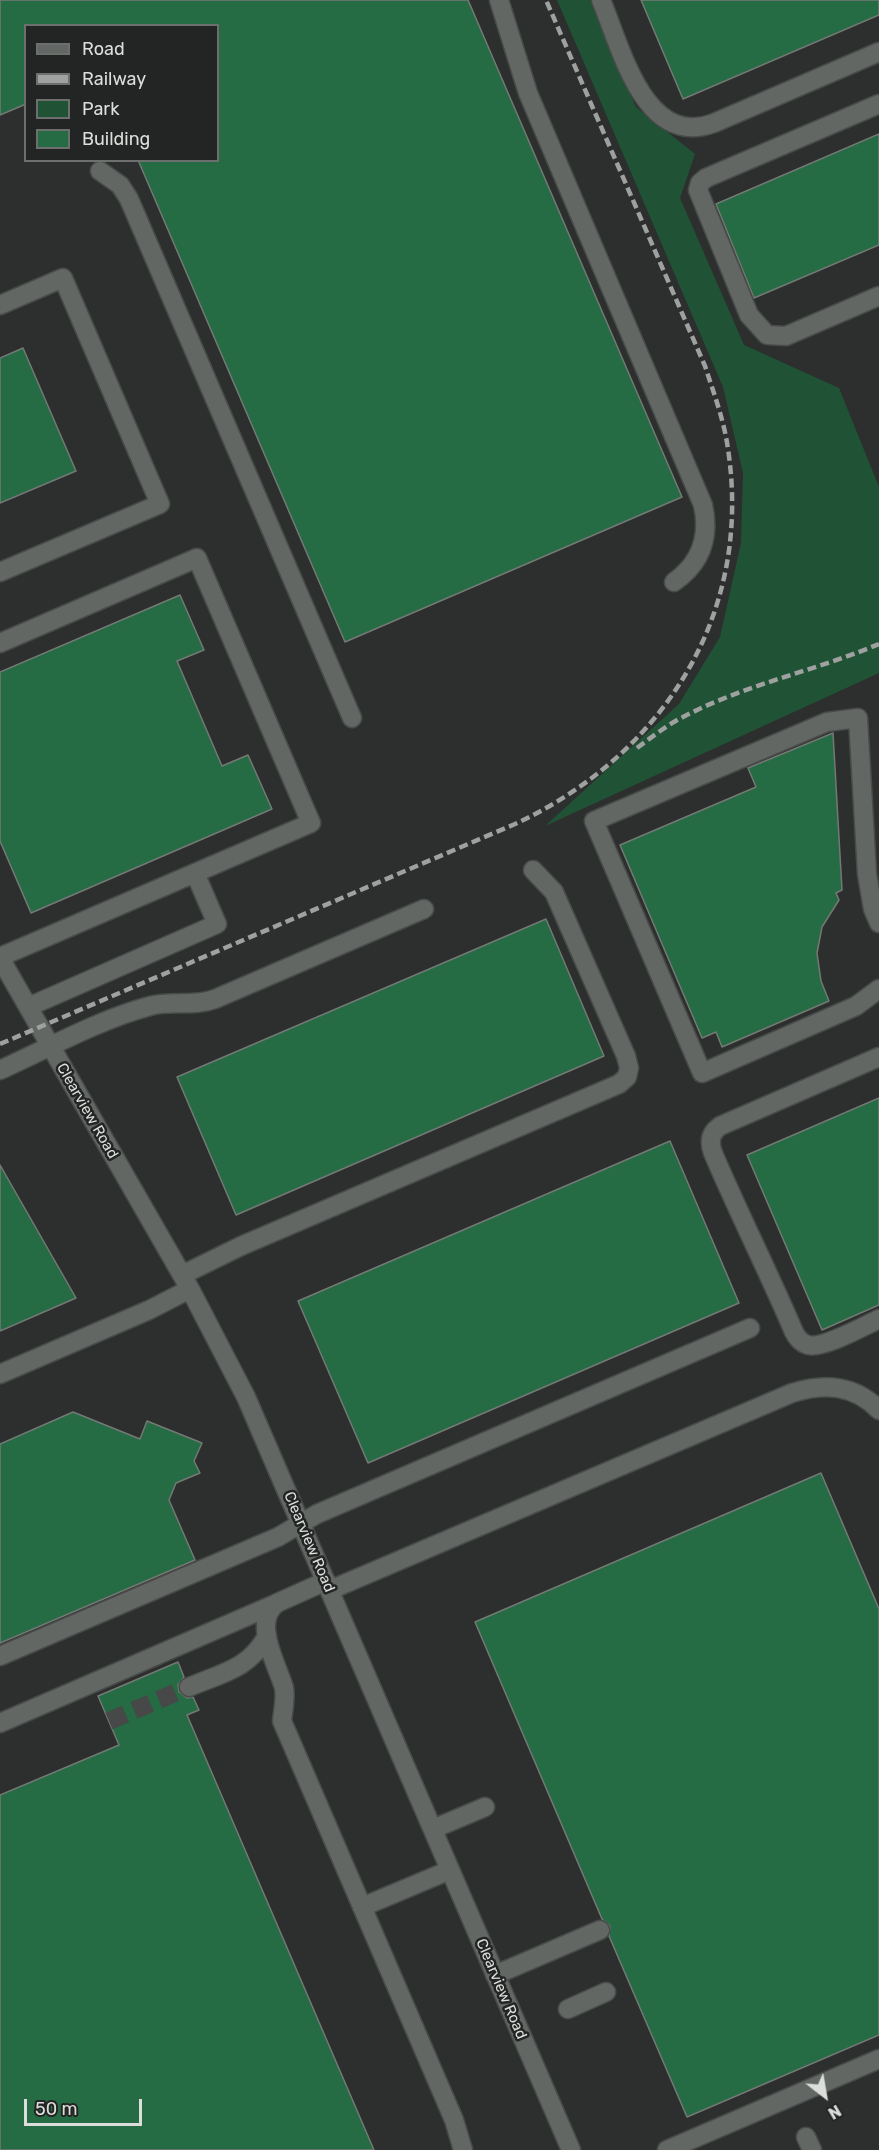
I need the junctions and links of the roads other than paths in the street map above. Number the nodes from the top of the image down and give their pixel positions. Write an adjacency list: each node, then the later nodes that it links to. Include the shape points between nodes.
1 (499, 0): 9 (street, via 528,93 703,505 706,521 702,549 688,571)
2 (601, 0): 3 (street, via 645,100 660,117 685,127 700,128 714,123)
3 (879, 52)
4 (879, 104): 6 (street, via 706,178 698,186 700,200 749,315 762,331 773,337 792,334)
5 (100, 171): 11 (street, via 120,185 129,199)
6 (879, 296)
7 (0, 305): 8 (street, via 63,278 159,504)
8 (0, 572)
9 (674, 582)
10 (0, 643): 13 (street, via 197,558 311,823)
11 (352, 718)
12 (533, 870): 22 (street, via 554,892 626,1056 627,1077 619,1084 241,1246)
13 (195, 873): 16 (street); 18 (street, via 217,924)
14 (424, 909): 19 (street, via 208,1002 151,1006 102,1023)
15 (879, 923): 17 (street, via 867,874 858,718 827,722 594,821 702,1072 856,1006)
16 (0, 958): 18 (street, Clearview Road)
17 (879, 989)
18 (28, 1007): 19 (street, Clearview Road)
19 (51, 1048): 21 (street); 22 (street, Clearview Road)
20 (879, 1057): 23 (street, via 726,1123 713,1132 711,1149 794,1332 806,1345 823,1343)
21 (0, 1070)
22 (186, 1282): 25 (street); 27 (street, Clearview Road, via 242,1389)
23 (879, 1319)
24 (750, 1328): 27 (street)
25 (0, 1374)
26 (879, 1410): 28 (street, via 860,1394 841,1388 817,1386 792,1393)
27 (301, 1523): 28 (street, Clearview Road); 31 (street, via 278,1537)
28 (328, 1586): 29 (street); 35 (street, Clearview Road)
29 (273, 1605): 30 (street); 33 (street)
30 (267, 1636): 32 (street, via 250,1660); 37 (street, via 284,1689 282,1721)
31 (0, 1656)
32 (189, 1687)
33 (0, 1723)
34 (485, 1807): 35 (street)
35 (433, 1829): 36 (street, Clearview Road)
36 (450, 1870): 37 (street); 39 (street, Clearview Road)
37 (362, 1907): 44 (street, via 454,2120)
38 (600, 1930): 39 (street)
39 (495, 1975): 45 (street, Clearview Road)
40 (606, 1992): 41 (street)
41 (568, 2009)
42 (879, 2059): 43 (street)
43 (672, 2149)
44 (463, 2150)
45 (571, 2150)

